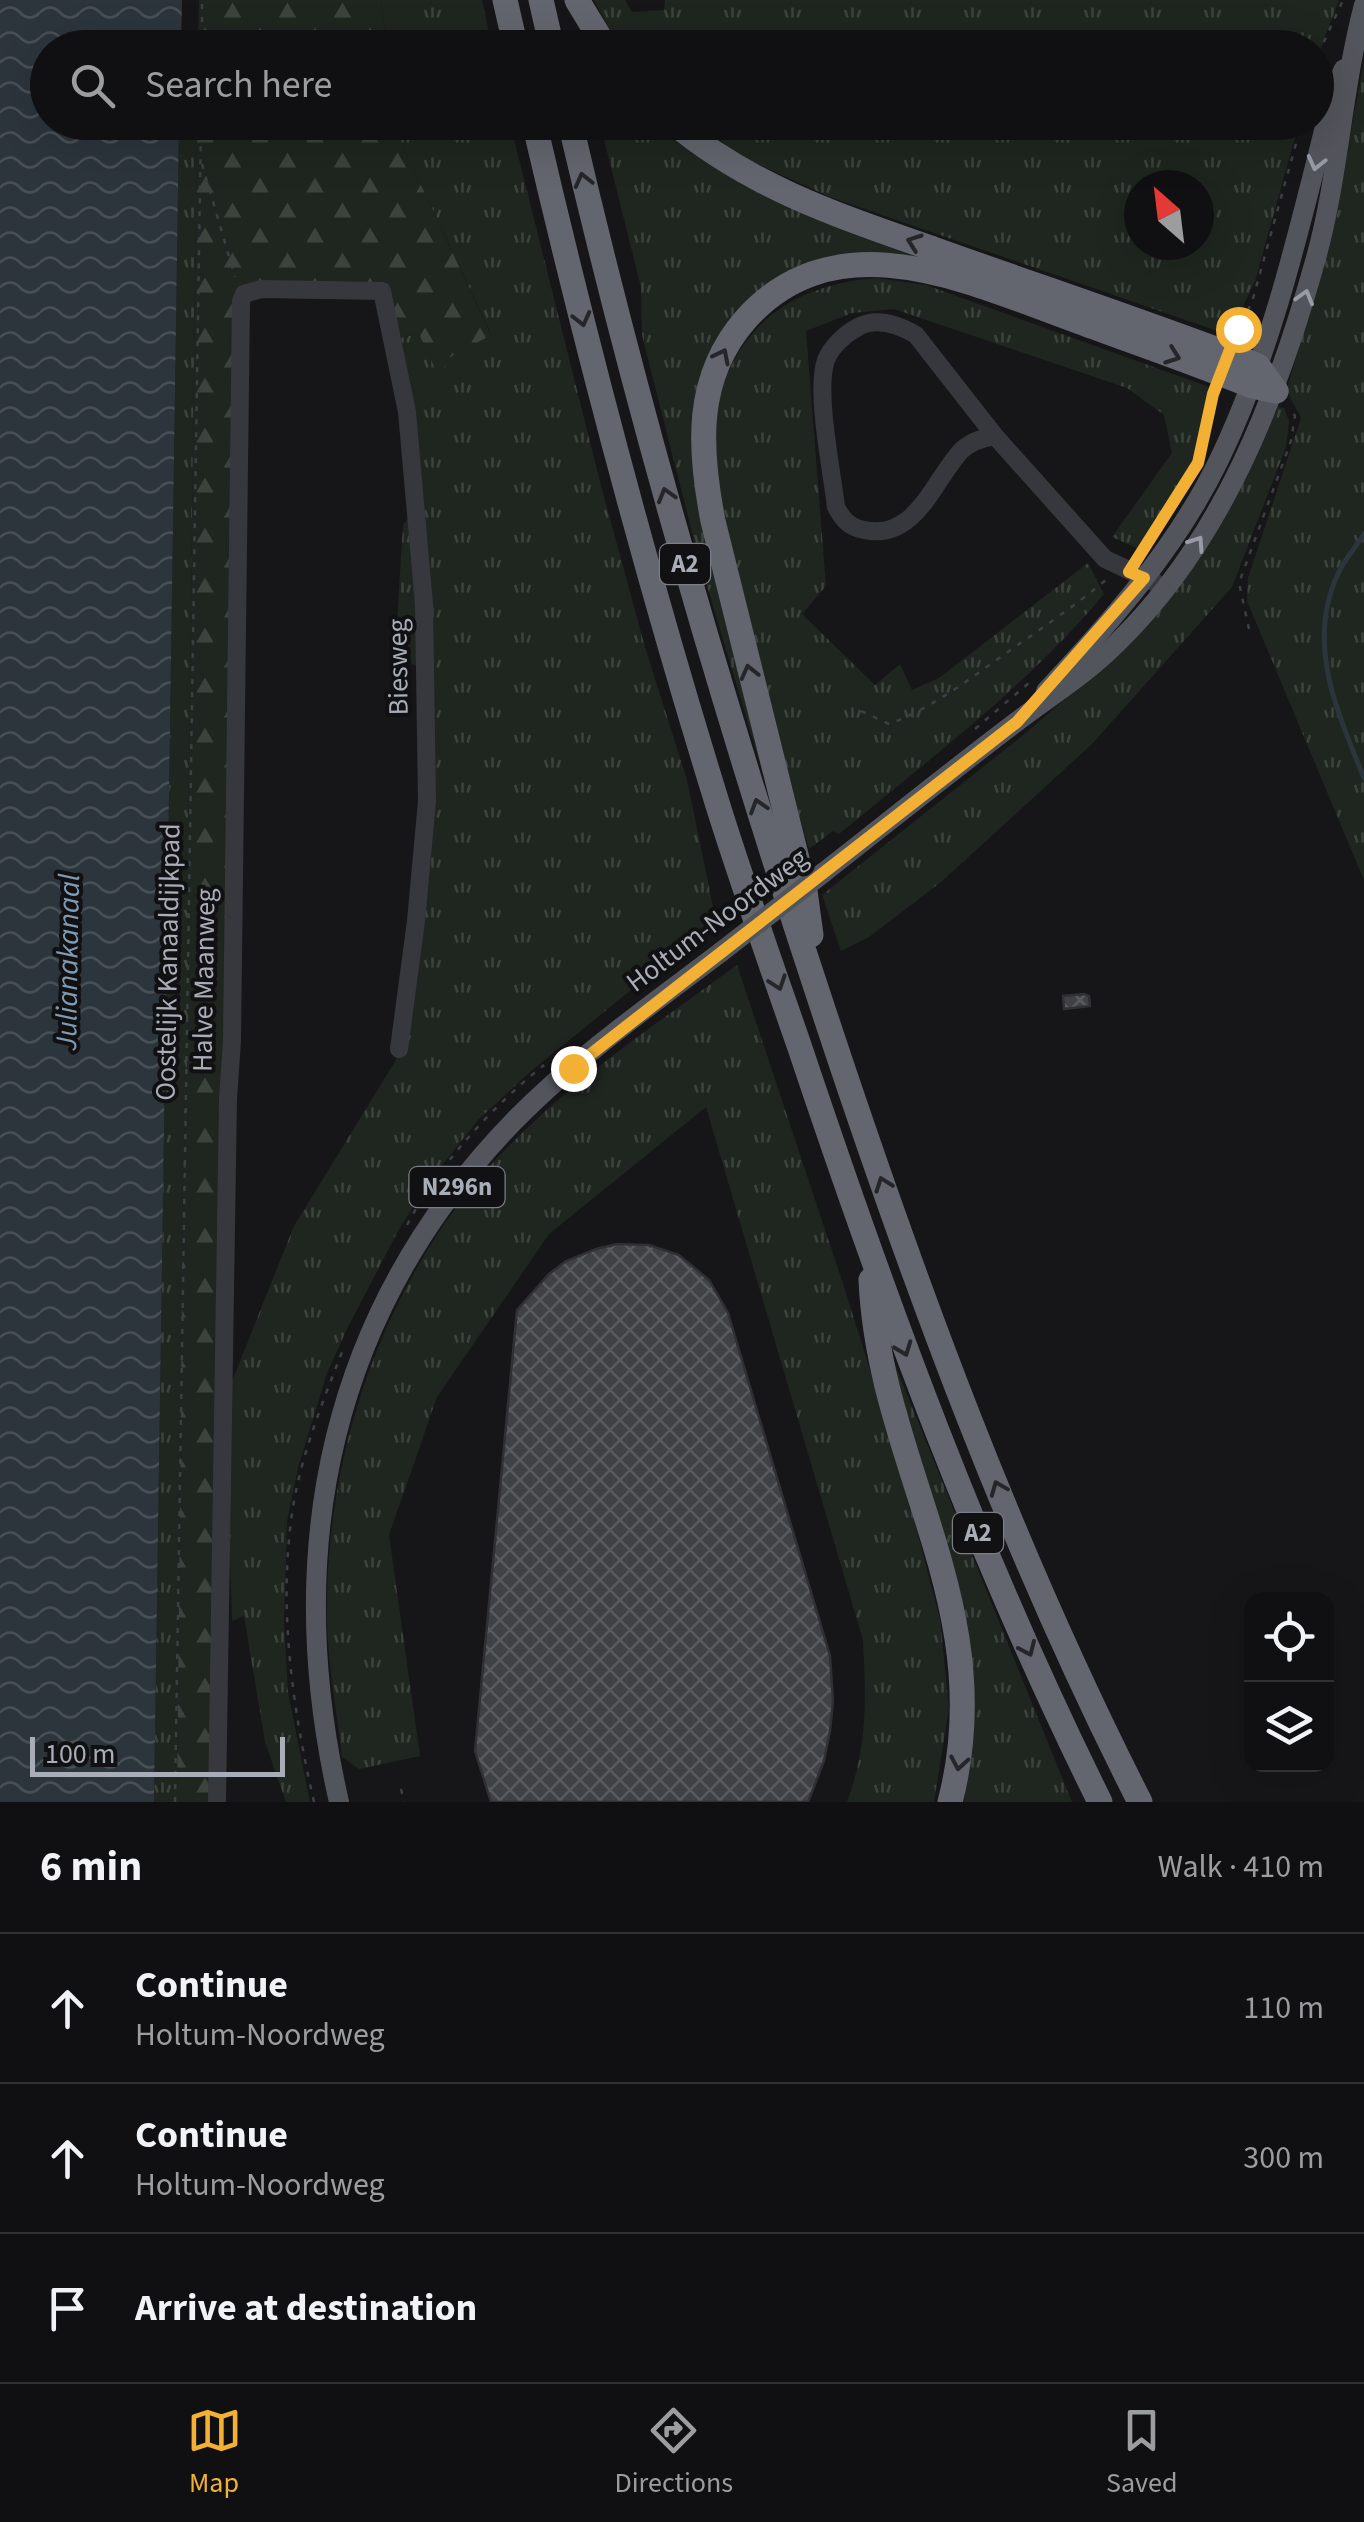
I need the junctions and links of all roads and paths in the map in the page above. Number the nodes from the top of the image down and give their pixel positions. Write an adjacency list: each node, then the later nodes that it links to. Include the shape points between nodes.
1 (202, 0): 7 (path)
2 (505, 0): 8 (highway)
3 (542, 0): 9 (highway)
4 (577, 0): 10 (highway)
5 (1343, 0): 11 (path)
6 (1364, 5): 12 (main road, Holtum-Noordweg / N296n)
7 (202, 30)
8 (512, 30)
9 (548, 30)
10 (595, 30)
11 (1329, 30)
12 (1352, 49): 13 (main road, Holtum-Noordweg / N296n, one-way to 13); 23 (main road, Holtum-Noordweg / N296n, one-way to 12, via 1317,253)
13 (1334, 91)
14 (200, 140): 20 (path, Oostelijk Kanaaldijkpad)
15 (538, 140): 38 (highway, A2, one-way to 38, via 673,657)
16 (575, 140): 34 (highway, A2, one-way to 16, via 684,561)
17 (697, 140): 22 (highway, A2, one-way to 17, via 796,198)
18 (1297, 140): 22 (path, via 1252,302)
19 (1321, 140): 23 (main road, Holtum-Noordweg / N296n, one-way to 23)
20 (200, 158): 21 (path); 41 (path, Oostelijk Kanaaldijkpad)
21 (244, 294): 35 (street, Biesweg, via 378,290 386,305 407,412 424,604 427,801); 42 (street, Halve Maanweg)
22 (1224, 363): 23 (highway, A2); 25 (path); 34 (highway, A2, one-way to 22, via 805,891 703,466 703,411 724,348 752,312 794,282 830,268 875,264 957,278)
23 (1262, 381): 27 (main road, Holtum-Noordweg / N296n, via 1187,516); 28 (main road, Holtum-Noordweg / N296n, one-way to 23, via 1248,455); 29 (path, via 1296,416 1240,583)
24 (995, 436): 24 (street, via 962,450 911,518 874,532 855,529 836,507 822,380 827,357 862,325 902,326); 26 (street)
25 (1198, 463)
26 (1118, 567): 27 (street); 31 (path, via 944,697 890,724)
27 (1144, 578): 28 (street); 32 (main road, Holtum-Noordweg / N296n)
28 (1166, 587): 32 (main road, Holtum-Noordweg / N296n, via 1116,645)
29 (1249, 630)
30 (1032, 680): 33 (path)
31 (861, 710)
32 (1017, 722): 44 (main road, Holtum-Noordweg / N296n, bridge, via 587,1056 492,1144 427,1230 371,1336 329,1462 315,1562 316,1652)
33 (963, 738)
34 (820, 999): 48 (highway, A2, one-way to 34, via 1049,1610 964,1404)
35 (399, 1048)
36 (544, 1066): 37 (path, via 495,1108 435,1180)
37 (402, 1236)
38 (870, 1258): 46 (highway, A2, one-way to 46, via 873,1328 946,1580 961,1656 964,1720); 47 (highway, A2, one-way to 47, via 963,1498)
39 (344, 1348): 43 (path, via 300,1471 291,1521 292,1692)
40 (401, 1790): 45 (path)
41 (175, 1802)
42 (217, 1802)
43 (314, 1802)
44 (339, 1802)
45 (404, 1802)
46 (950, 1802)
47 (1100, 1802)
48 (1140, 1802)

